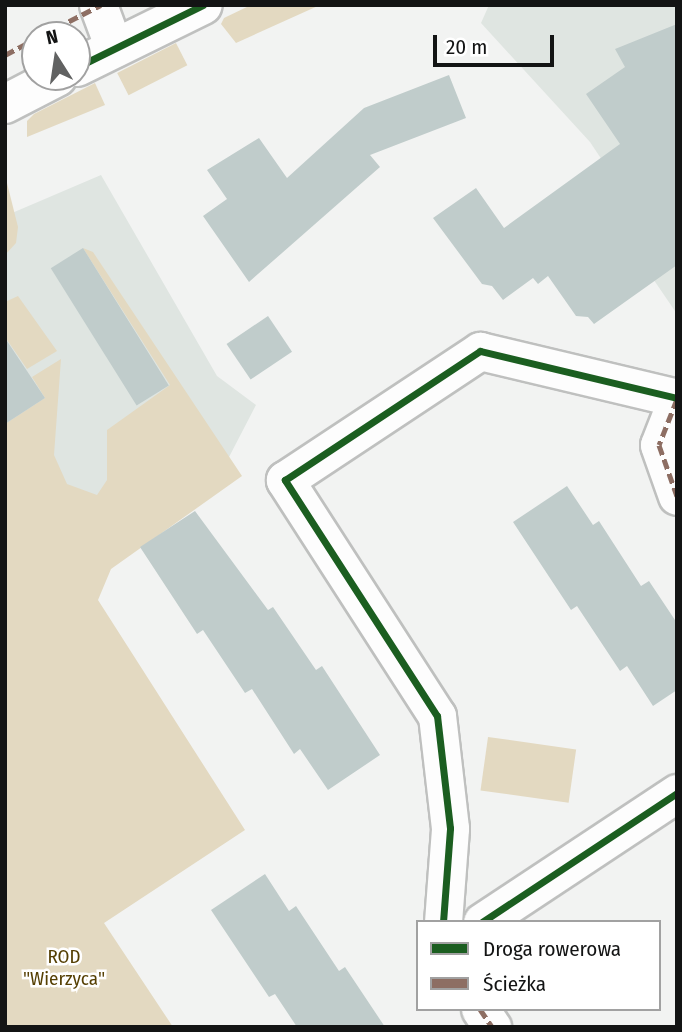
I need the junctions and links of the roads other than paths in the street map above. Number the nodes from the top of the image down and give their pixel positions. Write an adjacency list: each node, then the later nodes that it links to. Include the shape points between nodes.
1 (98, 5): 3 (street)
2 (203, 5): 3 (street)
3 (114, 48): 4 (street)
4 (91, 60)
5 (30, 91): 6 (street)
6 (5, 104)
7 (677, 398): 8 (street, via 659,445); 10 (street, via 480,351 285,480 437,716 450,828)
8 (677, 496)
9 (677, 793): 11 (street)
10 (443, 920)
11 (485, 920)
12 (481, 1011): 13 (street)
13 (492, 1027)

